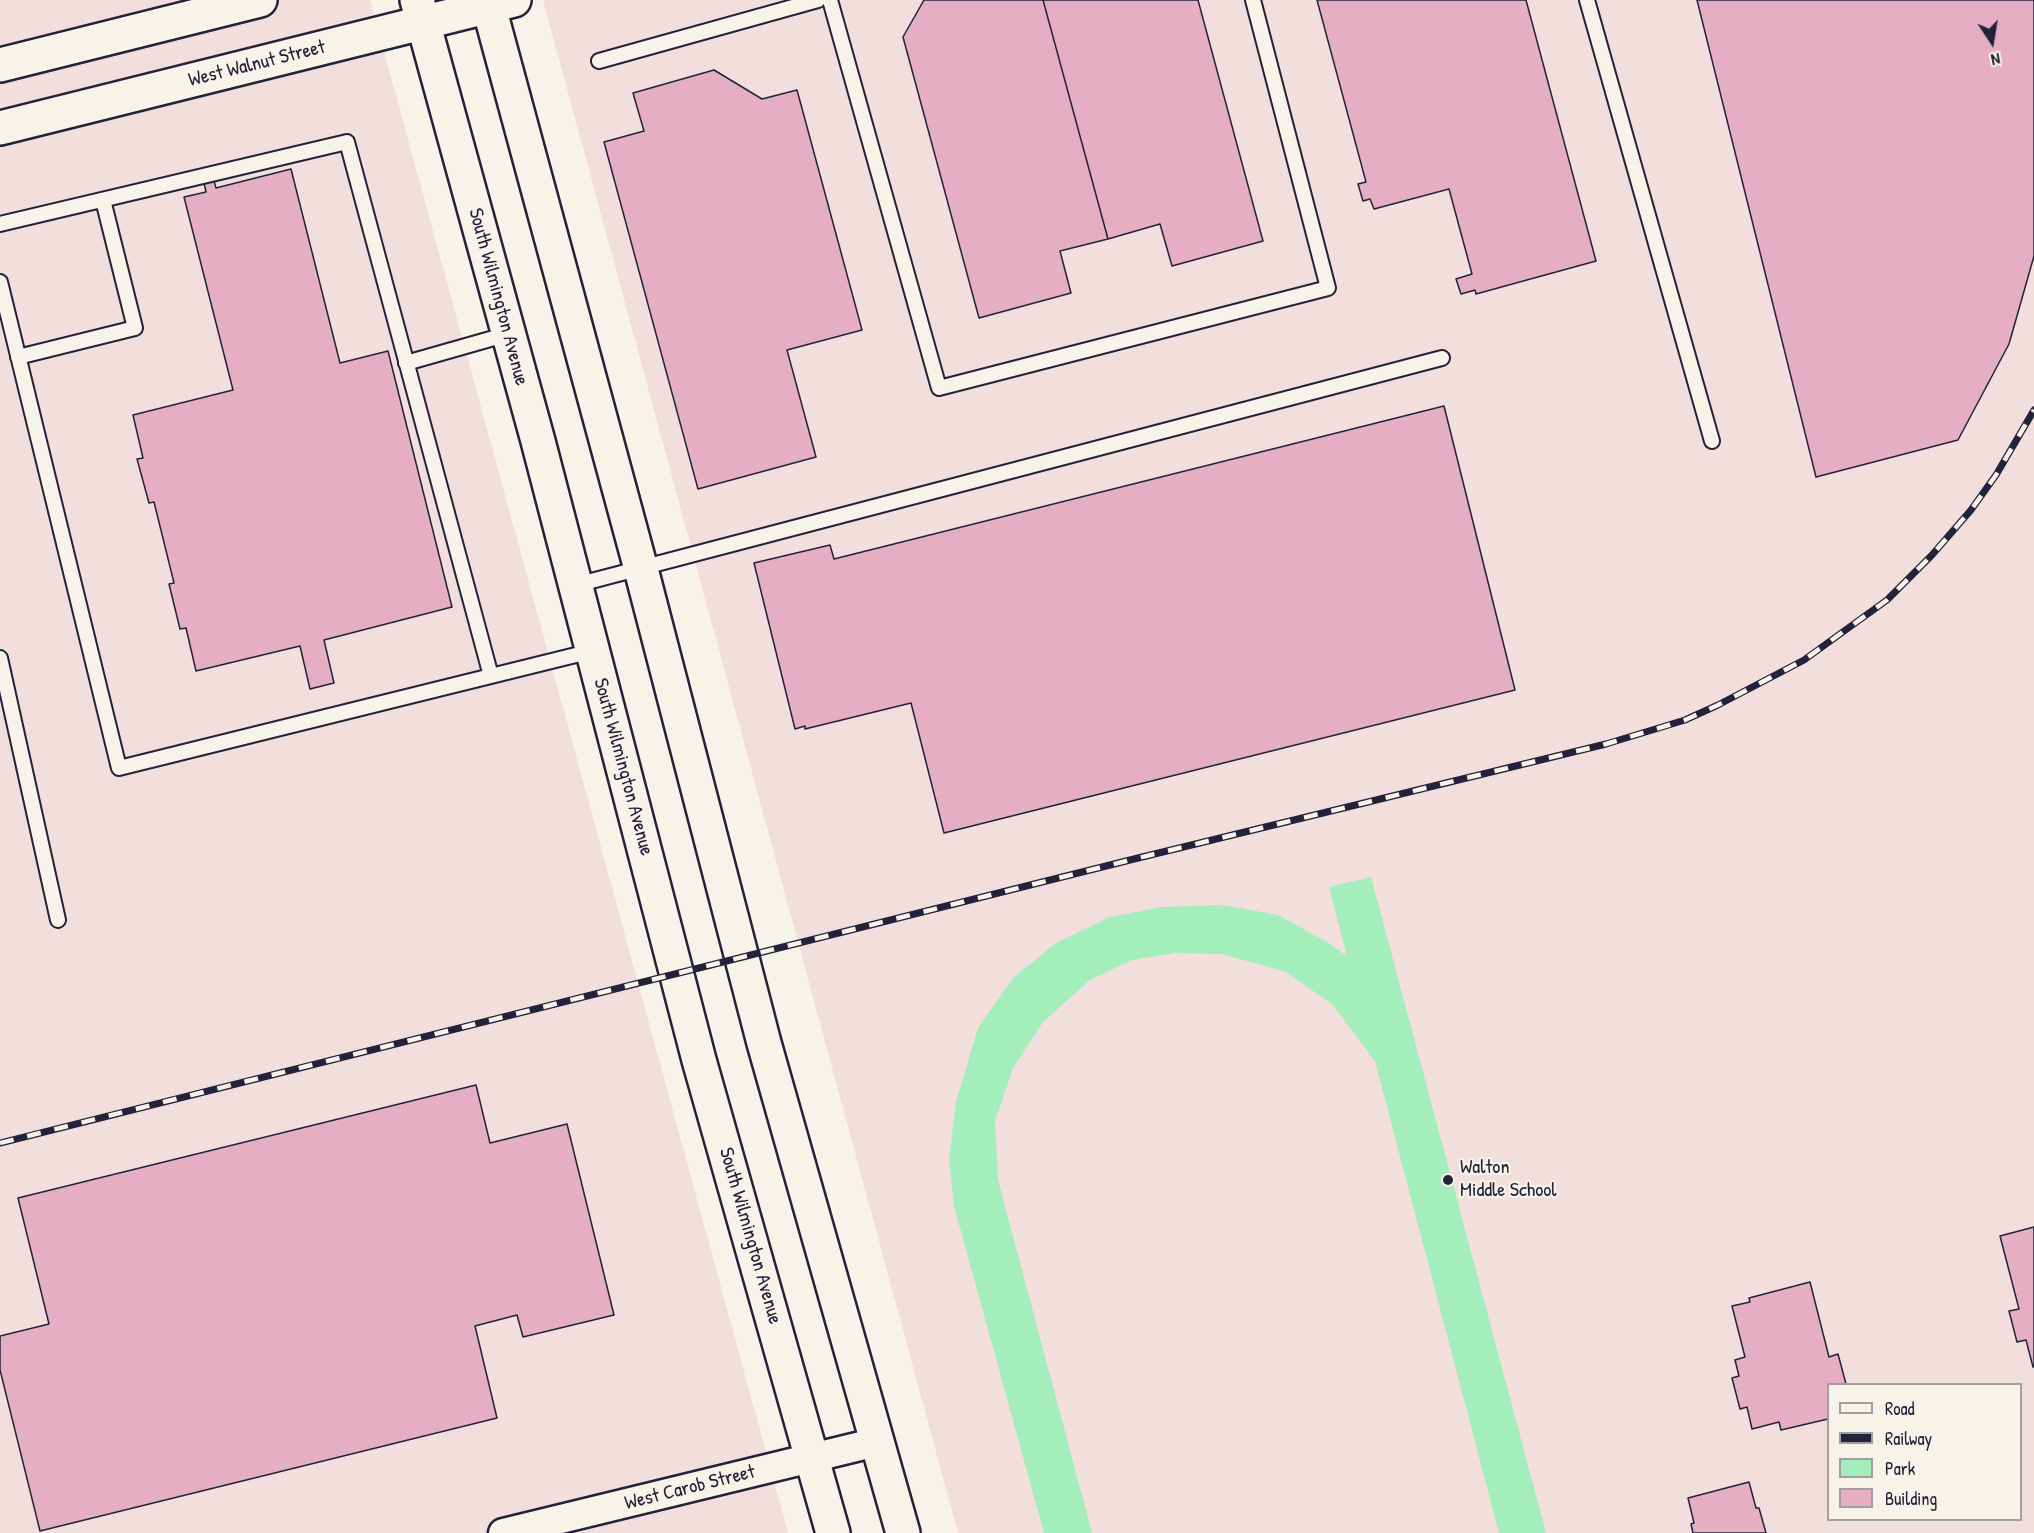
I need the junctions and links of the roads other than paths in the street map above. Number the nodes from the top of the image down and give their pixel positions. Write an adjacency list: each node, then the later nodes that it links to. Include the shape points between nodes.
1 (260, 0): 9 (main road)
2 (818, 0): 8 (lane)
3 (830, 0): 4 (lane, via 939,388 1328,288)
4 (1253, 0)
5 (1587, 0): 18 (lane)
6 (496, 2): 7 (main road, West Walnut Street); 19 (main road)
7 (420, 11): 10 (main road, West Walnut Street); 14 (main road, South Wilmington Avenue)
8 (599, 61)
9 (0, 65)
10 (0, 128)
11 (103, 200): 12 (lane); 15 (lane, via 135,328); 17 (lane, via 347,142)
12 (0, 224)
13 (0, 282): 15 (lane)
14 (508, 334): 17 (lane); 20 (main road, South Wilmington Avenue)
15 (18, 357): 23 (lane, via 119,768)
16 (1442, 358): 19 (lane)
17 (406, 363): 23 (lane)
18 (1712, 441)
19 (640, 568): 20 (lane); 25 (main road, via 764,1043)
20 (576, 585): 21 (main road, South Wilmington Avenue)
21 (592, 651): 23 (lane); 26 (main road, South Wilmington Avenue, via 699,1060)
22 (0, 658): 24 (lane)
23 (491, 676)
24 (58, 920)
25 (877, 1442): 26 (street, West Carob Street); 29 (main road)
26 (812, 1458): 27 (street, West Carob Street); 28 (main road, South Wilmington Avenue)
27 (503, 1533)
28 (833, 1533)
29 (903, 1533)

